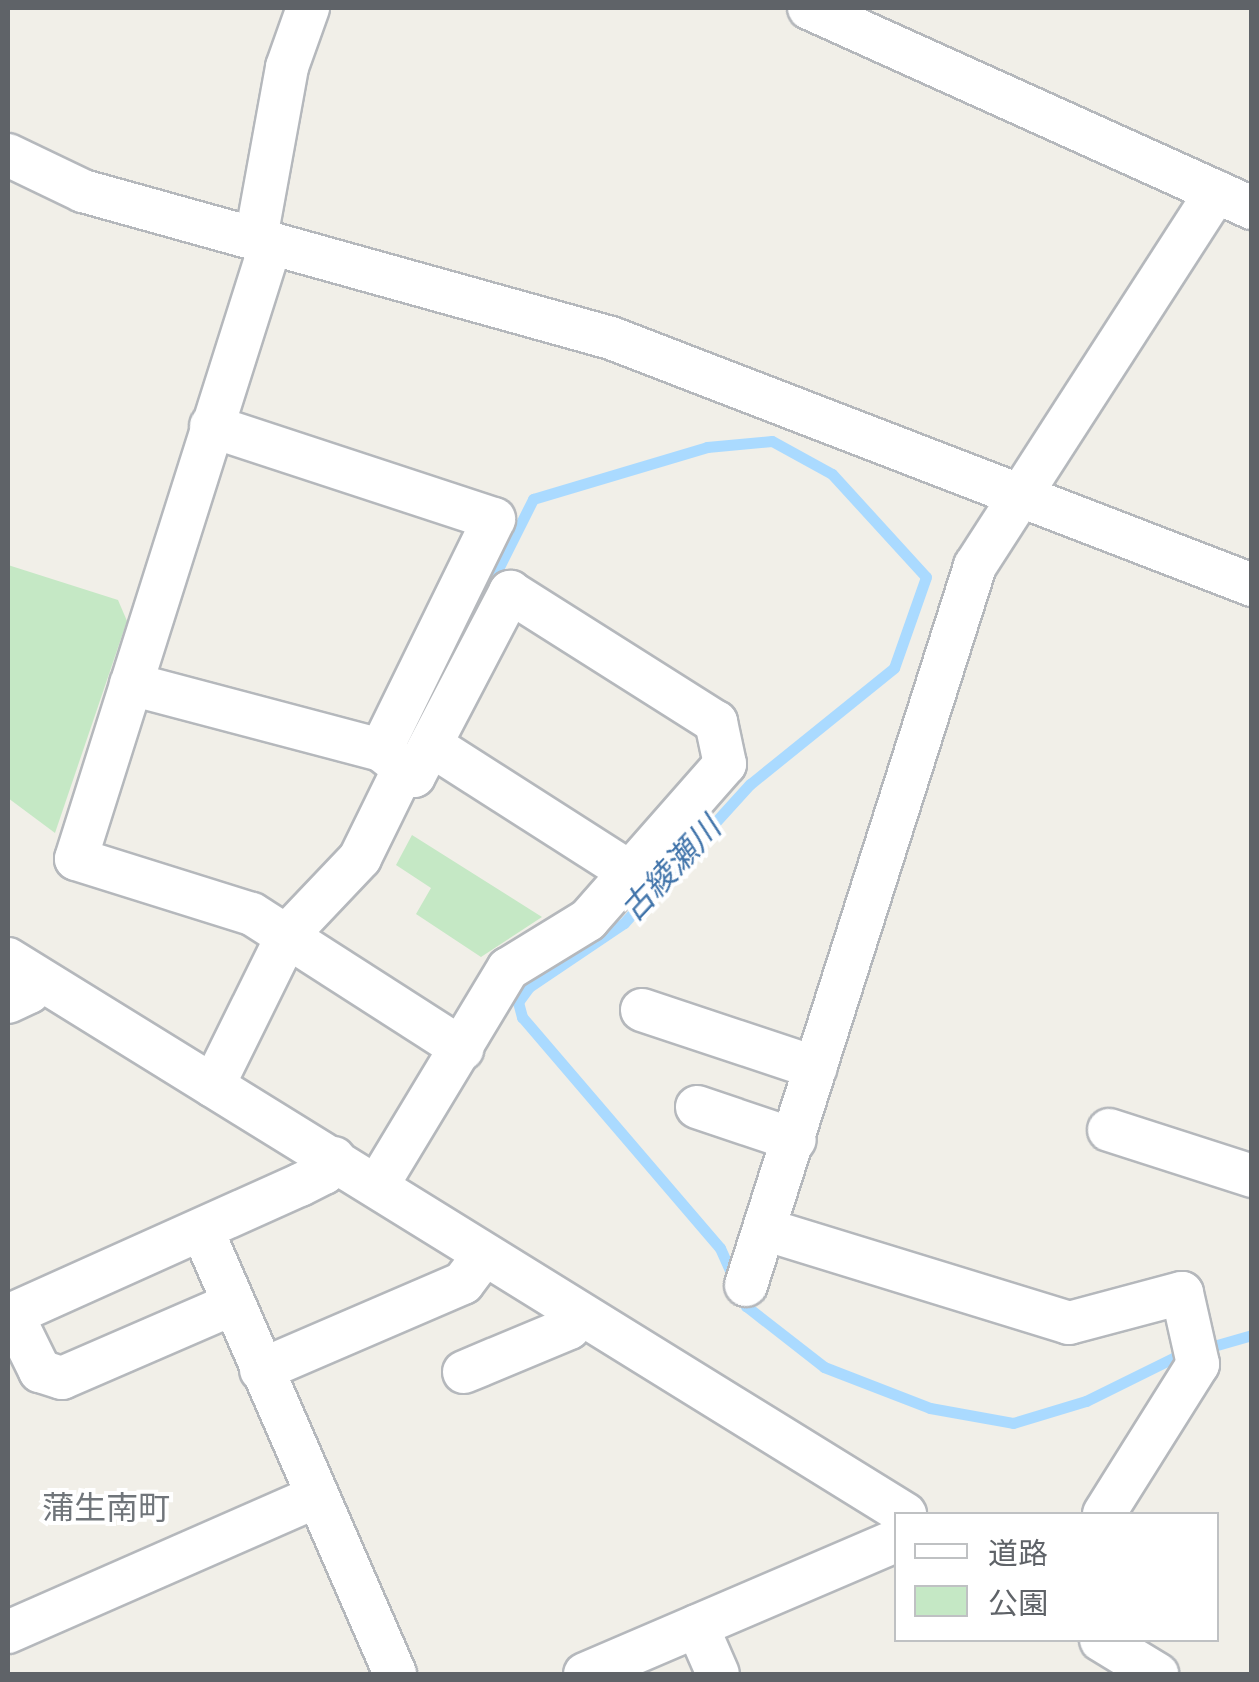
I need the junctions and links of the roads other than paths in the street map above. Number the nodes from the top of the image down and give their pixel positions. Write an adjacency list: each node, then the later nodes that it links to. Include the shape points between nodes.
1 (308, 8): 5 (street, via 287,67)
2 (808, 8): 4 (street)
3 (8, 155): 5 (street, via 83,190)
4 (1234, 200): 7 (street)
5 (264, 241): 6 (street); 7 (street, via 611,338)
6 (211, 426): 9 (street); 10 (street, via 494,519)
7 (1020, 496): 8 (street); 16 (street, via 975,566)
8 (1252, 585)
9 (131, 684): 10 (street); 12 (street, via 78,844)
10 (406, 755): 11 (street); 11 (street, via 510,592 716,722 725,764); 12 (street, via 360,858)
11 (626, 870): 15 (street, via 588,920 508,970)
12 (288, 934): 15 (street); 17 (street)
13 (18, 980): 17 (street)
14 (642, 1010): 16 (street)
15 (462, 1049): 23 (street)
16 (816, 1068): 20 (street)
17 (212, 1086): 21 (street)
18 (696, 1108): 20 (street)
19 (1109, 1130): 22 (street)
20 (796, 1140): 24 (street)
21 (319, 1170): 23 (street); 25 (street)
22 (1252, 1176)
23 (377, 1186): 26 (street)
24 (768, 1230): 27 (street); 35 (street, via 1070,1323 1182,1294 1212,1372)
25 (202, 1232): 28 (street); 30 (street)
26 (483, 1256): 29 (street); 31 (street, via 463,1283)
27 (746, 1285)
28 (233, 1304): 30 (street, via 62,1378 40,1371); 31 (street)
29 (578, 1313): 32 (street, via 569,1328); 34 (street)
30 (10, 1315)
31 (261, 1370): 33 (street)
32 (464, 1372)
33 (316, 1497): 38 (street); 40 (street)
34 (902, 1512)
35 (1106, 1512)
36 (894, 1542): 37 (street)
37 (697, 1626): 41 (street); 42 (street)
38 (8, 1632)
39 (1104, 1642): 43 (street)
40 (395, 1674)
41 (585, 1674)
42 (718, 1674)
43 (1157, 1674)

